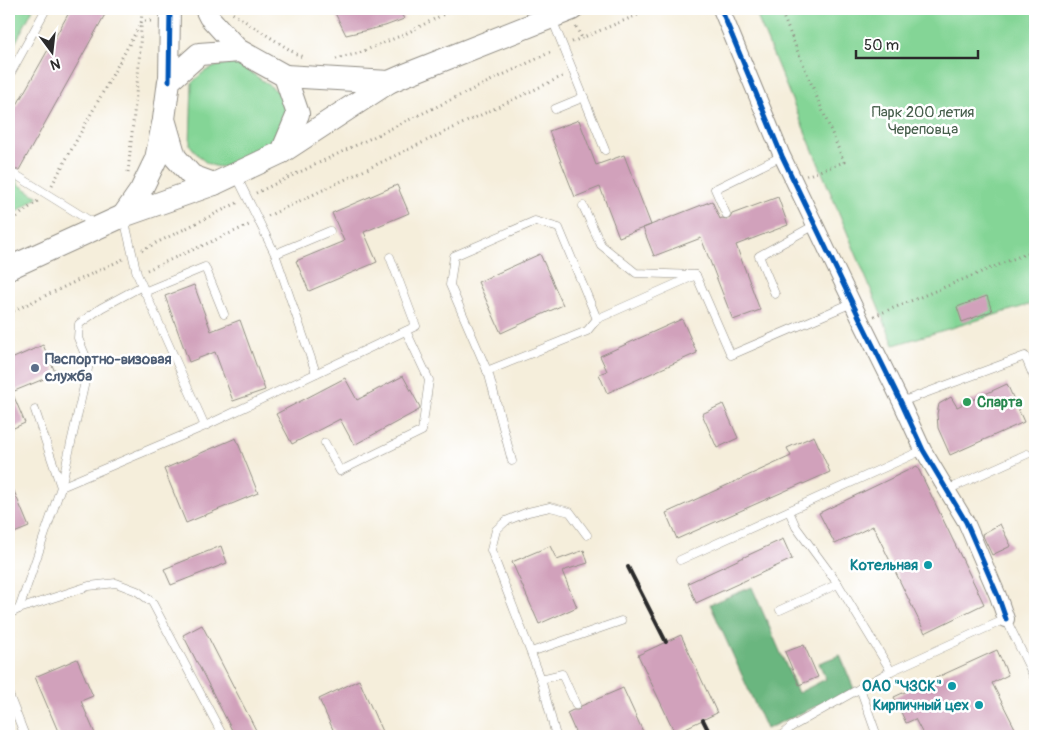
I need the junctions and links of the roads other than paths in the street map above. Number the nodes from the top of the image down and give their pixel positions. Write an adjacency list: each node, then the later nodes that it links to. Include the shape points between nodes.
1 (46, 9): 8 (lane)
2 (572, 9): 6 (main road)
3 (722, 9): 17 (street)
4 (207, 13): 7 (street)
5 (170, 15): 10 (street)
6 (541, 18): 11 (main road); 12 (lane, via 564,46)
7 (240, 51): 9 (main road); 10 (main road, via 199,54)
8 (9, 76)
9 (285, 76): 11 (main road); 16 (main road, via 298,114)
10 (169, 82): 14 (main road)
11 (389, 82): 16 (main road)
12 (584, 97): 13 (lane); 15 (lane)
13 (555, 109)
14 (164, 119): 20 (main road, via 175,157 192,176); 23 (main road, via 156,159 141,190)
15 (606, 150)
16 (282, 152): 18 (main road)
17 (782, 156): 22 (lane, via 714,189); 24 (street)
18 (235, 174): 20 (main road); 27 (lane)
19 (16, 175): 25 (lane)
20 (214, 184): 23 (main road)
21 (583, 206): 30 (lane, via 601,245 636,273)
22 (726, 214)
23 (123, 216): 25 (main road); 31 (lane)
24 (815, 225): 32 (lane, via 759,256); 33 (street)
25 (99, 226): 29 (main road)
26 (330, 231): 27 (lane)
27 (275, 254): 38 (lane)
28 (390, 257): 36 (lane, via 416,326)
29 (9, 268)
30 (696, 275): 33 (lane, via 731,355); 35 (lane)
31 (143, 289): 34 (lane, via 204,267); 42 (lane); 47 (lane, via 101,308 79,324 78,338 89,364)
32 (775, 294)
33 (852, 303): 40 (street)
34 (224, 314)
35 (597, 319): 37 (lane, via 587,331); 37 (lane, via 559,228 536,221 454,256 450,284)
36 (406, 331): 38 (lane); 43 (lane, via 429,380 422,431 340,471)
37 (487, 371): 46 (lane)
38 (316, 373): 42 (lane)
39 (1035, 380): 40 (lane, via 1025,356)
40 (901, 402): 44 (street)
41 (35, 410): 47 (lane)
42 (205, 426): 47 (lane)
43 (325, 443)
44 (923, 450): 48 (street); 49 (lane)
45 (1027, 454): 48 (lane)
46 (512, 461)
47 (61, 487): 53 (lane)
48 (947, 490): 56 (street, via 966,522)
49 (789, 511): 51 (lane); 52 (lane, via 796,527)
50 (587, 535): 58 (lane, via 570,512 550,507 506,521 496,530 492,550)
51 (680, 560)
52 (838, 584): 54 (lane); 59 (lane)
53 (19, 610): 55 (lane); 67 (lane, via 89,586 116,583 138,591 152,602)
54 (780, 610)
55 (9, 614)
56 (1006, 619): 59 (lane); 61 (lane)
57 (621, 621): 58 (lane)
58 (531, 652): 60 (lane)
59 (891, 671): 62 (lane)
60 (541, 679): 64 (lane, via 562,674); 68 (lane)
61 (1035, 679)
62 (860, 688): 65 (lane); 71 (lane)
63 (9, 695): 66 (lane)
64 (576, 705)
65 (791, 728): 69 (lane); 70 (lane)
66 (25, 736)
67 (222, 736)
68 (556, 736)
69 (780, 736)
70 (785, 736)
71 (877, 736)

